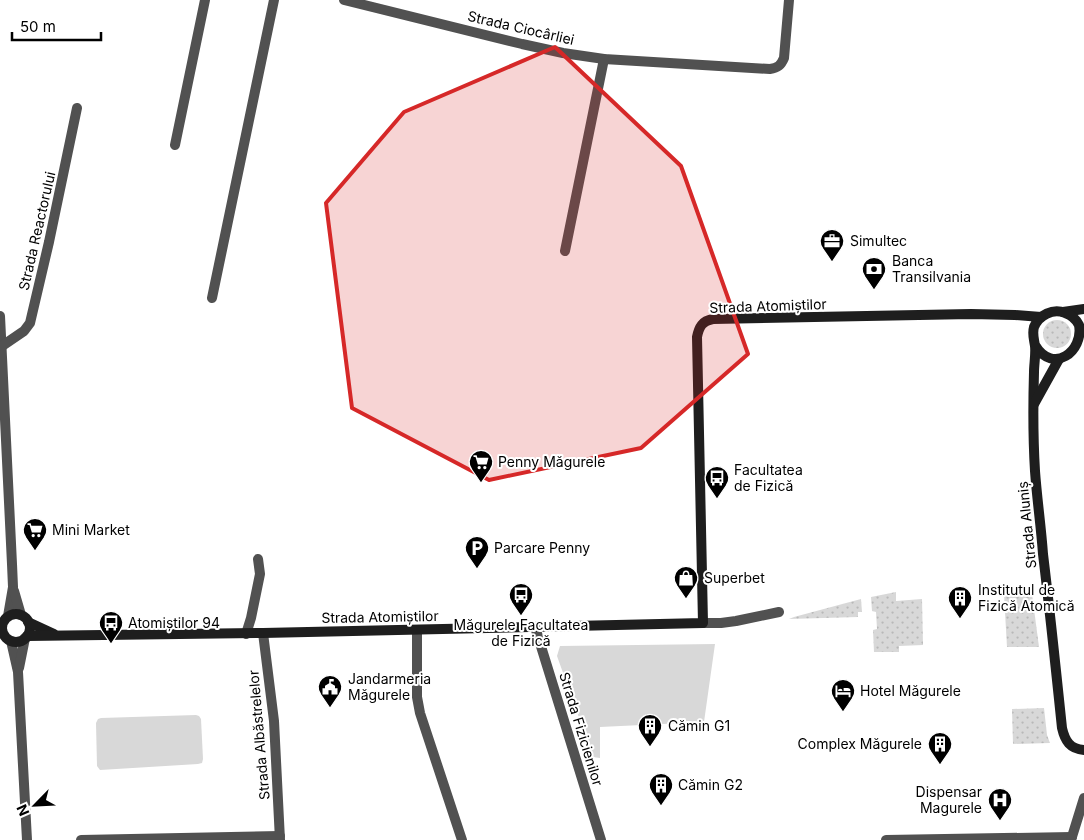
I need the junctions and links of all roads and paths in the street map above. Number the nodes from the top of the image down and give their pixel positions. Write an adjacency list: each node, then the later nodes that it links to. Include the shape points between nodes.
1 (205, 0): 8 (street)
2 (274, 0): 10 (street)
3 (344, 0): 5 (street, Strada Ciocârliei)
4 (789, 0): 6 (street, Strada Ciocârliei, via 784,58 779,67)
5 (369, 3): 6 (street, Strada Ciocârliei, via 563,53)
6 (604, 59): 9 (street)
7 (78, 108): 19 (street, Strada Reactorului, via 30,323)
8 (175, 145)
9 (565, 251)
10 (212, 298)
11 (1084, 309): 12 (main road)
12 (1063, 312): 15 (main road, via 1049,312); 17 (main road, via 1072,316)
13 (1015, 315): 15 (main road, Strada Atomiștilor); 16 (main road); 27 (main road, Strada Atomiștilor, via 722,319 704,322 697,337)
14 (0, 316): 19 (street)
15 (1041, 317): 16 (main road)
16 (1034, 329): 18 (main road)
17 (1082, 336): 20 (main road, via 1071,355)
18 (1035, 345): 20 (main road, via 1045,356); 21 (main road, Strada Aluniș)
19 (2, 346): 23 (street)
20 (1059, 359): 21 (main road)
21 (1033, 407): 36 (main road, Strada Aluniș, via 1035,474 1064,735 1070,746)
22 (258, 559): 31 (street, via 260,574)
23 (13, 587): 25 (street); 26 (street)
24 (779, 612): 27 (street, Strada Atomiștilor, via 721,623)
25 (25, 618): 26 (main road, via 14,614); 32 (main road, Strada Atomiștilor); 33 (main road, via 30,628)
26 (4, 619): 34 (main road, via 2,629)
27 (703, 622): 28 (main road, Strada Atomiștilor)
28 (535, 627): 29 (main road, Strada Atomiștilor); 43 (street, Strada Fizicienilor)
29 (417, 630): 30 (main road, Strada Atomiștilor); 42 (street, via 420,713)
30 (264, 633): 31 (main road, Strada Atomiștilor); 38 (street, Strada Albăstrelelor, via 274,721)
31 (246, 634): 32 (main road, Strada Atomiștilor)
32 (57, 635): 33 (main road, Strada Atomiștilor)
33 (26, 637): 34 (main road, via 18,642); 35 (street)
34 (6, 640): 35 (street)
35 (18, 672): 40 (street)
36 (1084, 750)
37 (1084, 798): 39 (street)
38 (280, 838): 41 (street, Strada Albăstrelelor)
39 (1071, 838): 44 (street)
40 (27, 840)
41 (81, 840)
42 (462, 840)
43 (601, 840)
44 (886, 840)

